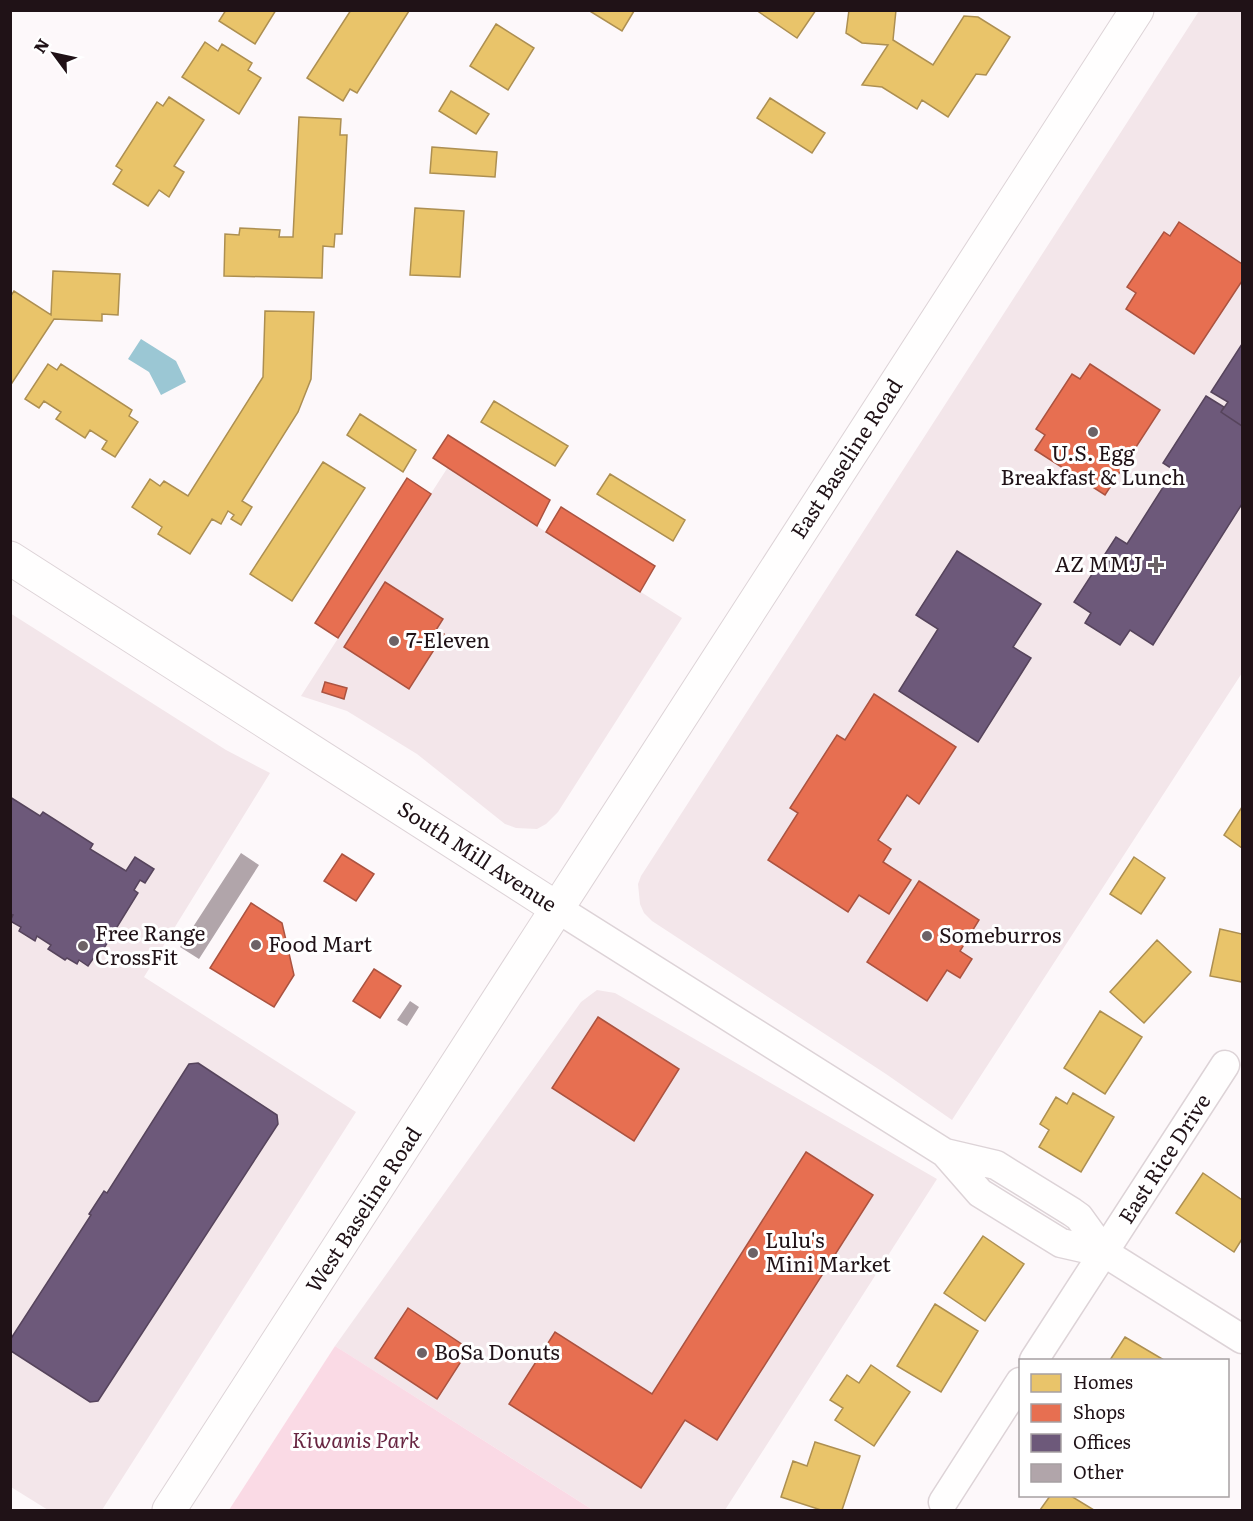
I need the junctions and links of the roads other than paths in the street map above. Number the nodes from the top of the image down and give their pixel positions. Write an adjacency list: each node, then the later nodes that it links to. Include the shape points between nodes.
1 (1137, 10): 3 (main road, East Baseline Road)
2 (10, 558): 3 (main road, South Mill Avenue)
3 (558, 909): 5 (street, South Mill Avenue, via 945,1153 980,1193 1061,1243); 10 (main road, West Baseline Road)
4 (1225, 1065): 5 (street, East Rice Drive)
5 (1105, 1253): 6 (street, South Mill Avenue); 7 (street, East Rice Drive)
6 (1242, 1339)
7 (1035, 1359)
8 (1019, 1384): 9 (street)
9 (943, 1502)
10 (169, 1510)

